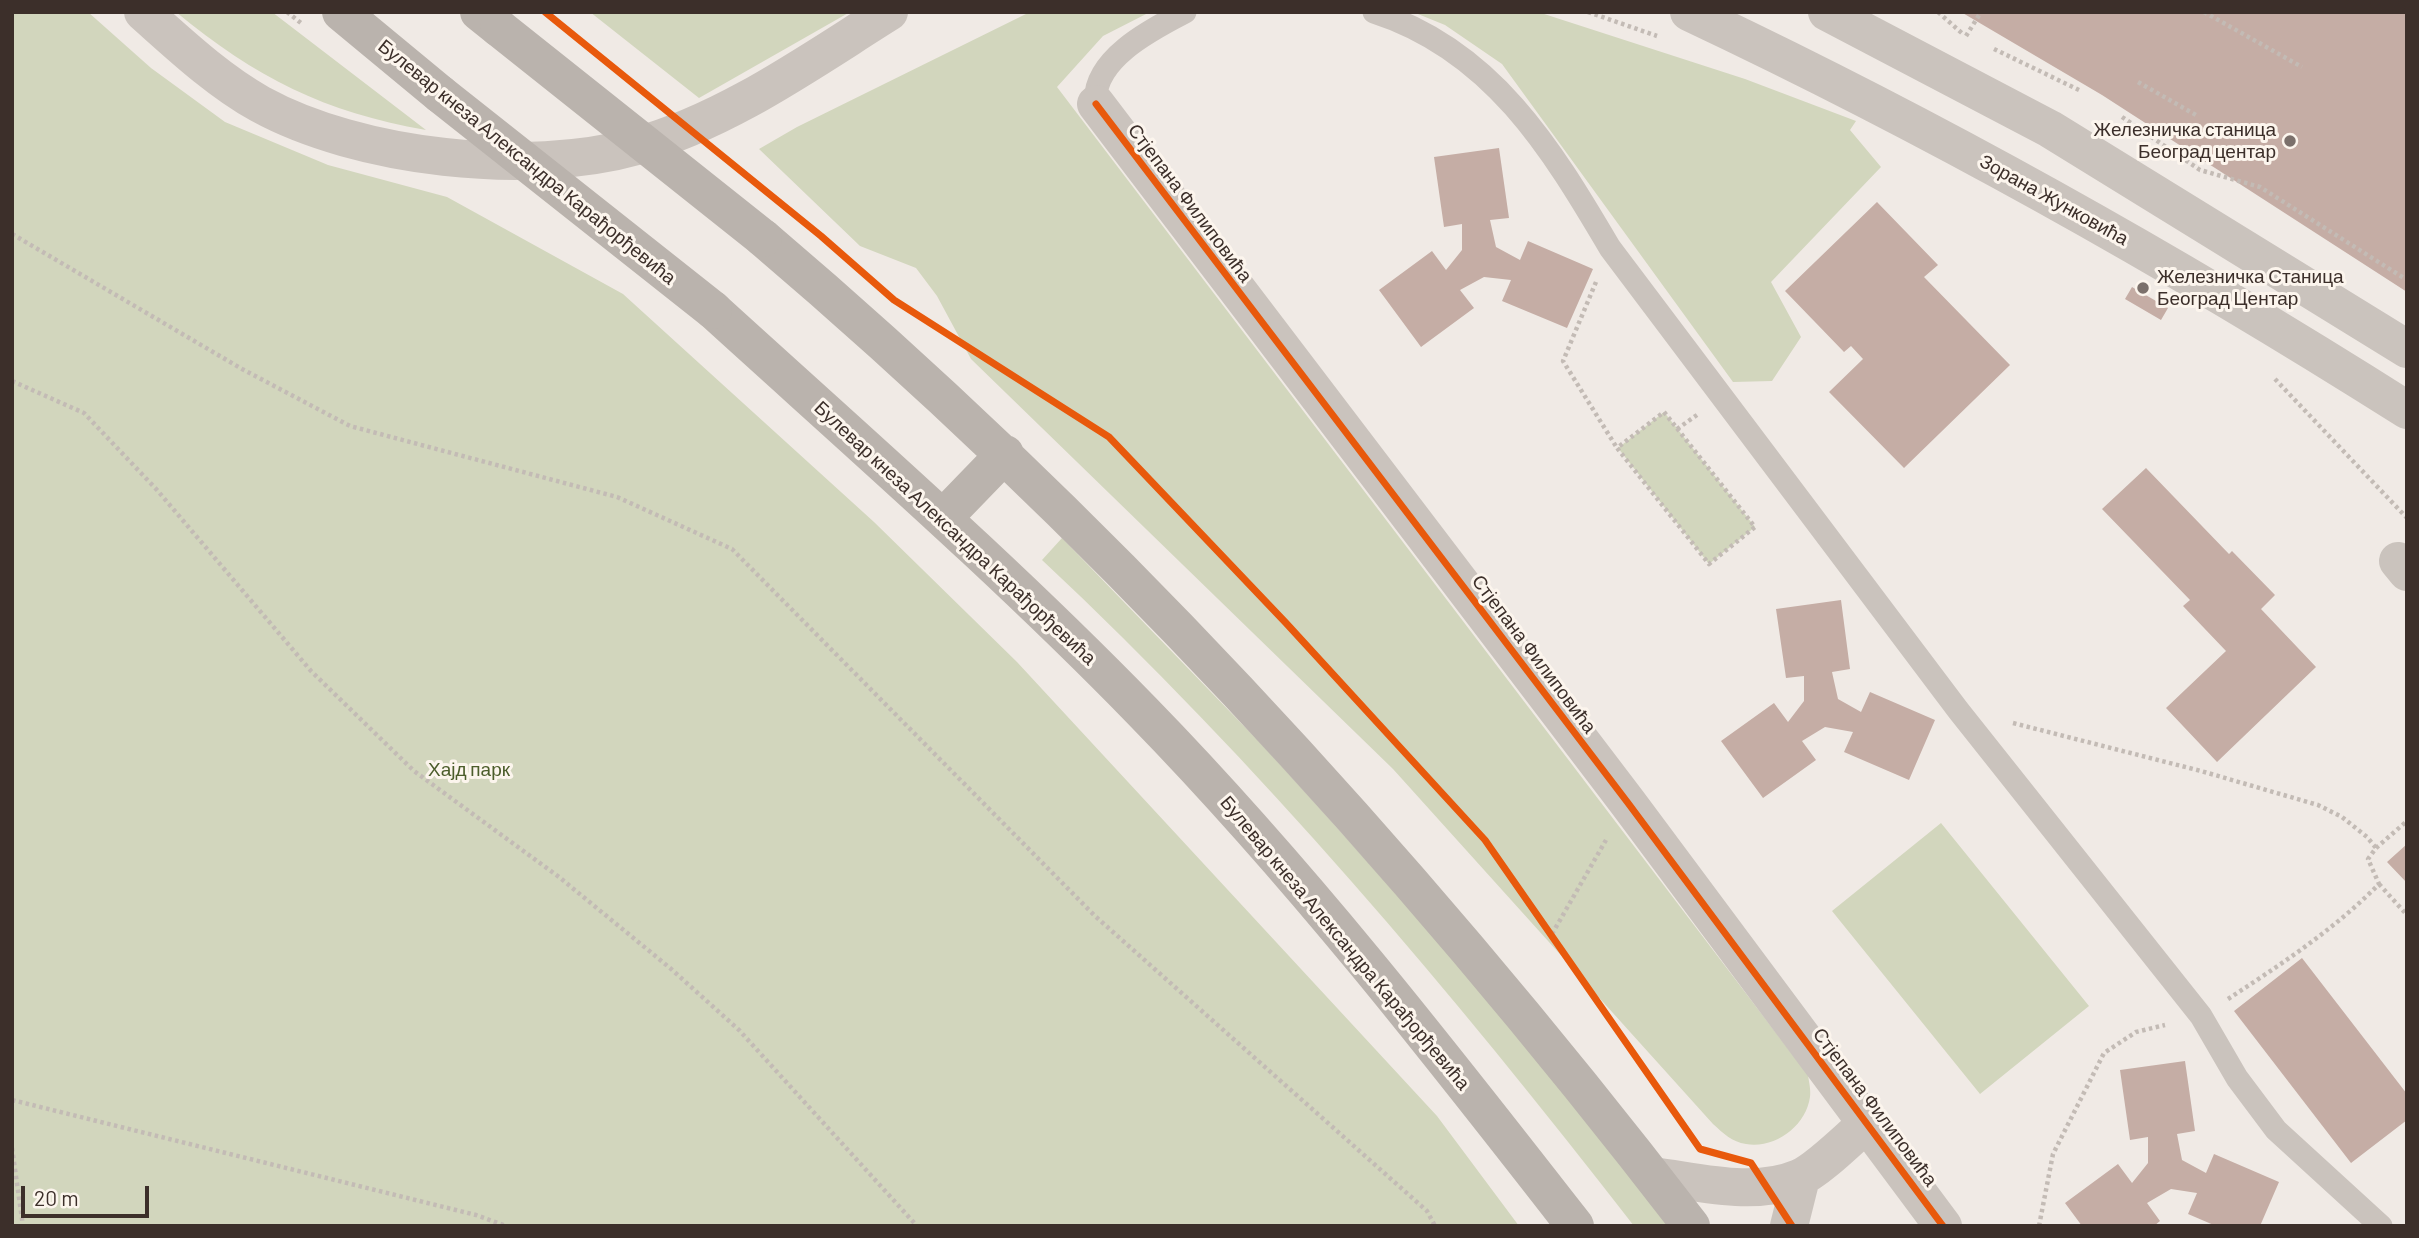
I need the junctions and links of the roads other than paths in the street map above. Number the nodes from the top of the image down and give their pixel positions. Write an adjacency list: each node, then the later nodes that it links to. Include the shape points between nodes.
1 (143, 12): 3 (street, via 203,64 259,103 333,136 458,158 539,160 638,146 691,125 742,103)
2 (341, 12): 13 (main road, Булевар кнеза Александра Карађорђевића, bridge, via 713,310)
3 (889, 12)
4 (1185, 12): 9 (lane, Стјепана Филиповића, via 1116,59 1100,79)
5 (1374, 12): 21 (lane, via 1436,39 1525,116 1611,248 1958,709 2201,1016 2237,1078 2276,1130)
6 (1689, 12): 11 (street, Зорана Жунковића, via 1991,164 2158,258)
7 (1827, 12): 10 (street, via 2050,129)
8 (489, 20): 12 (main road, bridge, via 763,238 887,343)
9 (1096, 104): 14 (street, Стјепана Филиповића)
10 (2407, 349)
11 (2407, 410)
12 (1004, 454): 13 (main road); 15 (main road, via 1323,780 1538,1031)
13 (944, 517): 17 (main road, Булевар кнеза Александра Карађорђевића, via 1136,704 1254,831)
14 (1867, 1123): 16 (street, Стјепана Филиповића); 20 (street, Стјепана Филиповића)
15 (1653, 1176): 16 (street, Стјепана Филиповића, via 1730,1187 1767,1186); 18 (main road)
16 (1801, 1178): 19 (street)
17 (1575, 1226)
18 (1691, 1226)
19 (1789, 1226)
20 (1943, 1226)
21 (2381, 1226)

